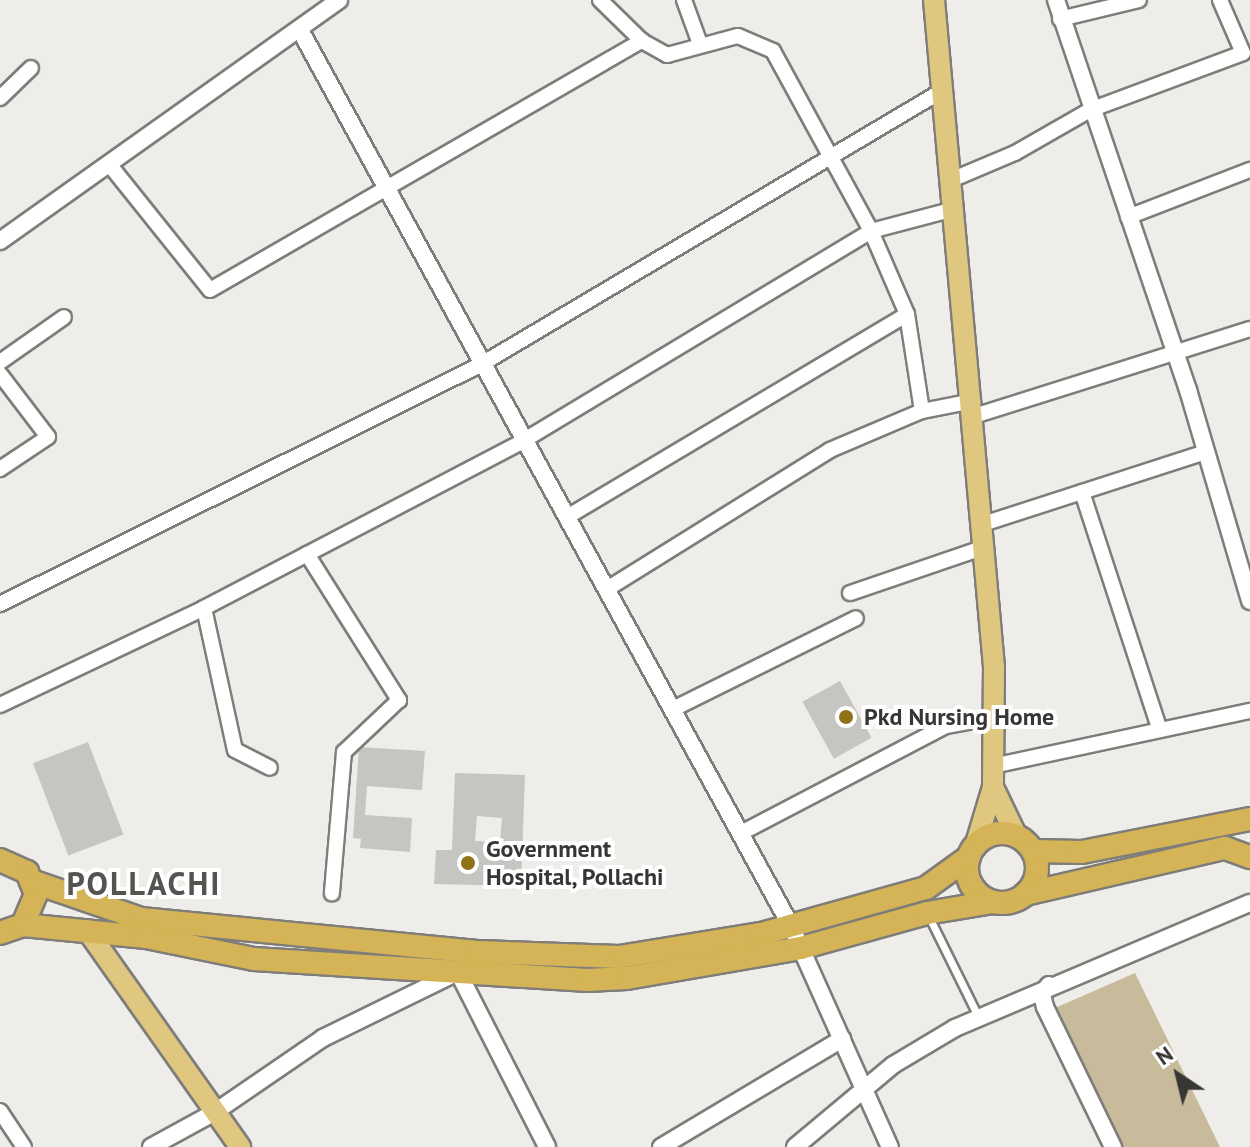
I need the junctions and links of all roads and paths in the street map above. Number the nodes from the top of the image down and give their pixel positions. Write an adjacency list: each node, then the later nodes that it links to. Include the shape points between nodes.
1 (339, 0): 9 (street)
2 (600, 0): 10 (street)
3 (684, 0): 11 (street)
4 (934, 0): 13 (main road)
5 (1056, 0): 8 (street)
6 (1139, 0): 8 (street)
7 (1220, 0): 15 (street, via 1243,53)
8 (1060, 19): 15 (street)
9 (300, 30): 17 (street); 20 (street)
10 (642, 41): 11 (street, via 667,55); 20 (street)
11 (700, 44): 16 (street, via 738,36 773,51)
12 (31, 68): 14 (street)
13 (940, 92): 16 (street); 19 (main road)
14 (0, 98)
15 (1090, 110): 19 (street, via 1015,153); 22 (street)
16 (831, 154): 23 (street); 30 (street)
17 (109, 164): 20 (street, via 210,290); 24 (street)
18 (1250, 170): 22 (street)
19 (951, 180): 21 (main road)
20 (385, 189): 30 (street)
21 (954, 209): 23 (street); 32 (main road)
22 (1128, 217): 28 (street)
23 (871, 231): 25 (street); 34 (street)
24 (0, 241)
25 (907, 314): 33 (street); 38 (street)
26 (64, 317): 29 (street)
27 (1250, 329): 28 (street)
28 (1176, 356): 32 (street); 35 (street)
29 (0, 362)
30 (480, 365): 34 (street); 45 (street)
31 (0, 374): 36 (street, via 48,437)
32 (974, 408): 33 (street); 39 (main road)
33 (922, 411): 42 (street, via 830,450)
34 (523, 441): 38 (street); 41 (street)
35 (1206, 452): 37 (street); 44 (street)
36 (0, 469)
37 (1082, 492): 39 (street); 52 (street)
38 (567, 517): 42 (street)
39 (983, 524): 40 (main road)
40 (985, 547): 43 (street); 51 (main road, via 994,667)
41 (307, 554): 46 (street); 64 (street, via 399,700 344,752)
42 (607, 589): 49 (street)
43 (850, 593)
44 (1250, 601)
45 (0, 604)
46 (204, 608): 48 (street); 54 (street, via 235,750)
47 (856, 618): 49 (street)
48 (0, 705)
49 (673, 709): 57 (street)
50 (1250, 711): 52 (street)
51 (991, 718): 53 (main road); 57 (street, via 946,726)
52 (1160, 730): 53 (street)
53 (993, 766): 55 (main road)
54 (270, 768)
55 (993, 787): 59 (main road); 60 (main road)
56 (1250, 819): 59 (highway, via 1082,852)
57 (741, 833): 70 (street)
58 (1250, 842): 61 (highway)
59 (1025, 844): 60 (highway, via 993,835); 65 (highway, via 1037,874)
60 (972, 852): 66 (highway, via 974,889); 70 (highway, via 926,888)
61 (1250, 854): 65 (highway, via 1225,848)
62 (0, 860): 63 (highway, via 18,865)
63 (34, 882): 69 (highway, via 35,905); 70 (highway, via 141,919 479,952 619,957)
64 (332, 893)
65 (1025, 894): 66 (highway)
66 (993, 902): 68 (highway)
67 (1250, 903): 75 (street)
68 (927, 913): 73 (highway); 76 (lane)
69 (23, 925): 71 (highway); 72 (highway)
70 (791, 926): 73 (street)
71 (87, 930): 74 (highway, via 254,959); 80 (main road)
72 (0, 933)
73 (801, 948): 74 (highway, via 627,978); 77 (street)
74 (458, 972): 80 (street, via 323,1038); 84 (street)
75 (1049, 985): 76 (street); 88 (street, via 1042,994 1045,1007)
76 (979, 1018): 78 (street)
77 (842, 1039): 78 (street); 85 (street)
78 (865, 1086): 86 (street); 87 (street)
79 (0, 1111): 81 (street)
80 (215, 1112): 82 (street); 83 (main road)
81 (24, 1147)
82 (151, 1147)
83 (240, 1147)
84 (547, 1147)
85 (661, 1147)
86 (795, 1147)
87 (890, 1147)
88 (1113, 1147)

